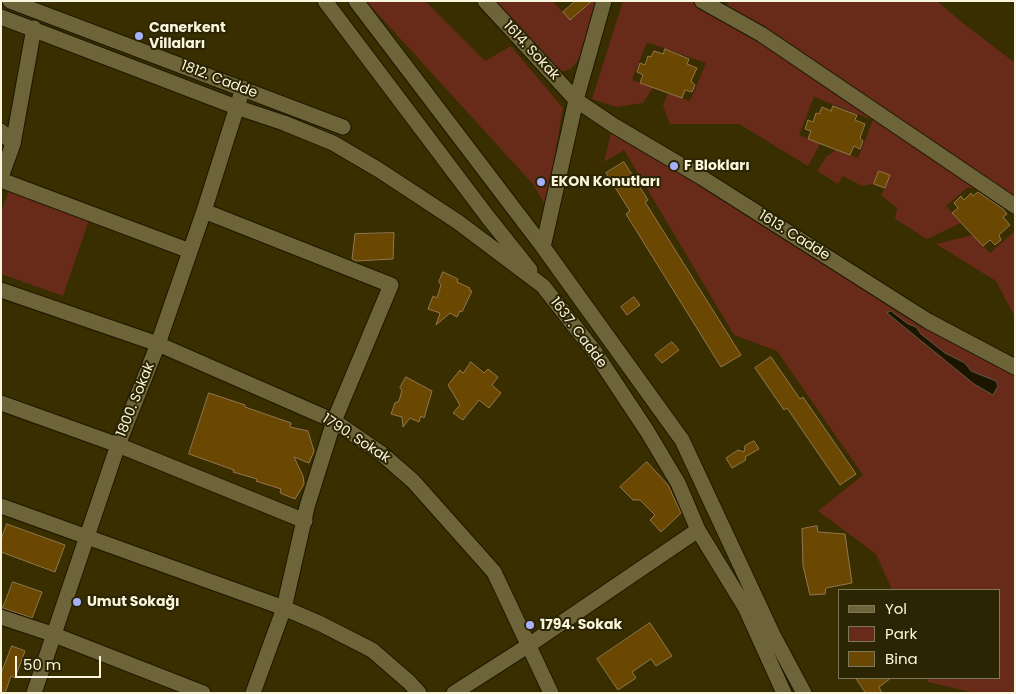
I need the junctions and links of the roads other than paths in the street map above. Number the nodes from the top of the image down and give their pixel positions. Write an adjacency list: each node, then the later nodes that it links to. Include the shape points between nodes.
1 (10, 1): 9 (street, 1812. Cadde)
2 (325, 1): 20 (street)
3 (356, 1): 18 (street, 1637. Cadde)
4 (485, 1): 10 (street, 1614. Sokak)
5 (604, 1): 10 (street)
6 (702, 1): 16 (street, via 761,34)
7 (1, 17): 8 (street, 1812. Cadde)
8 (34, 28): 11 (street, 1812. Cadde); 14 (street)
9 (243, 88): 11 (street, 1800. Sokak); 12 (street, 1812. Cadde)
10 (576, 100): 18 (street); 23 (street, 1613. Cadde, via 928,321)
11 (236, 107): 17 (street, 1800. Sokak); 20 (street, 1637. Cadde, via 284,123 341,148 379,170 458,222)
12 (343, 127)
13 (1, 130): 14 (street)
14 (13, 144): 15 (street)
15 (1, 178): 19 (street)
16 (1015, 206)
17 (204, 211): 19 (street, 1800. Sokak); 25 (street, via 391,285)
18 (543, 247): 42 (street, 1637. Cadde, via 682,440 773,635)
19 (190, 251): 22 (street, 1800. Sokak)
20 (543, 286): 29 (street, 1637. Cadde, via 594,351 647,431 678,483)
21 (1, 290): 22 (street, 1790. Sokak)
22 (158, 344): 25 (street, 1790. Sokak); 26 (street, 1800. Sokak)
23 (1015, 367)
24 (1, 403): 26 (street)
25 (334, 422): 28 (street); 34 (street, 1790. Sokak, via 382,454 413,481 466,539 494,572)
26 (118, 446): 28 (street); 30 (street, 1800. Sokak)
27 (1, 506): 30 (street)
28 (305, 521): 31 (street)
29 (698, 530): 34 (street); 41 (street, 1637. Cadde, via 745,607)
30 (86, 536): 31 (street); 33 (street, 1800. Sokak)
31 (284, 608): 37 (street); 38 (street, via 372,650)
32 (1, 617): 33 (street)
33 (52, 634): 35 (street, 1800. Sokak); 36 (street)
34 (529, 645): 39 (street); 40 (street, 1790. Sokak)
35 (34, 693)
36 (203, 693)
37 (253, 693)
38 (418, 693)
39 (454, 693)
40 (550, 693)
41 (784, 693)
42 (804, 693)

